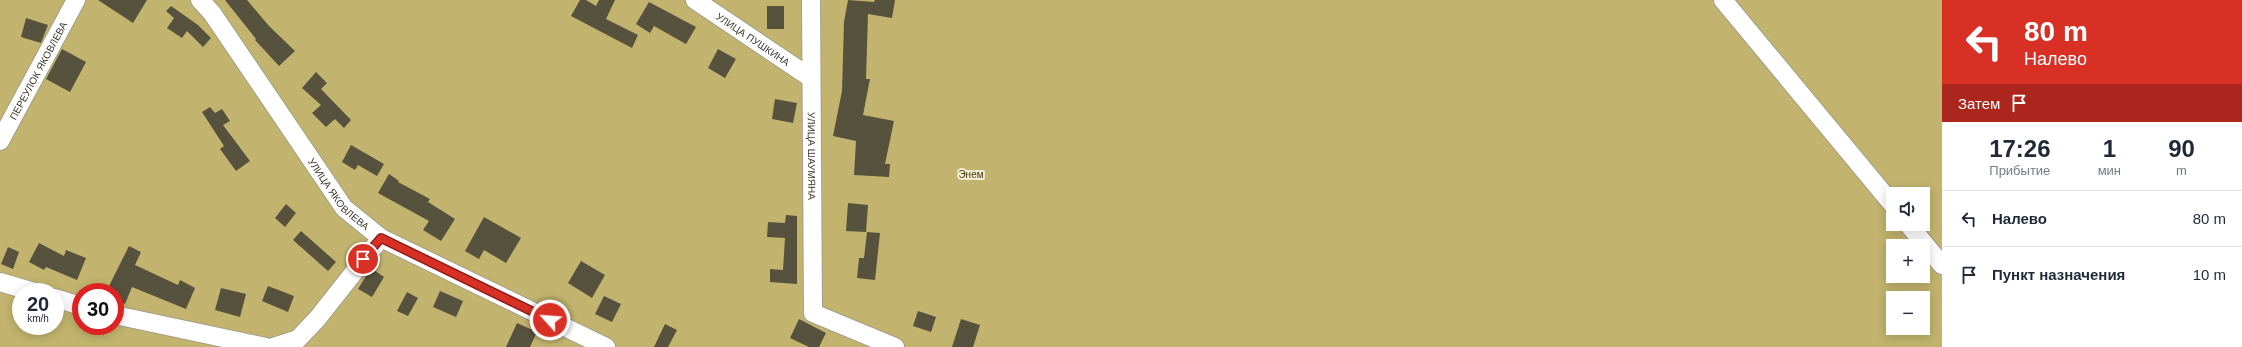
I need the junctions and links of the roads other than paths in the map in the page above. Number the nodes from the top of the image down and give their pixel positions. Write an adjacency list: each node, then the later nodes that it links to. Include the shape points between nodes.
1 (76, 0): 7 (street, ПЕРЕУЛОК ЯКОВЛЕВА)
2 (200, 0): 10 (street, УЛИЦА ЯКОВЛЕВА, via 212,12 344,208)
3 (695, 0): 6 (street, УЛИЦА ПУШКИНА)
4 (811, 0): 6 (street, УЛИЦА ШАУМЯНА)
5 (1723, 0): 8 (street)
6 (811, 78): 18 (street, УЛИЦА ШАУМЯНА, via 813,313)
7 (0, 141)
8 (1886, 197)
9 (1914, 231): 11 (street)
10 (381, 238): 16 (street, via 298,339); 17 (street, УЛИЦА ЯКОВЛЕВА)
11 (1942, 265)
12 (0, 282): 13 (street)
13 (12, 286)
14 (124, 317): 15 (street)
15 (266, 347)
16 (273, 347)
17 (606, 347)
18 (896, 347)

